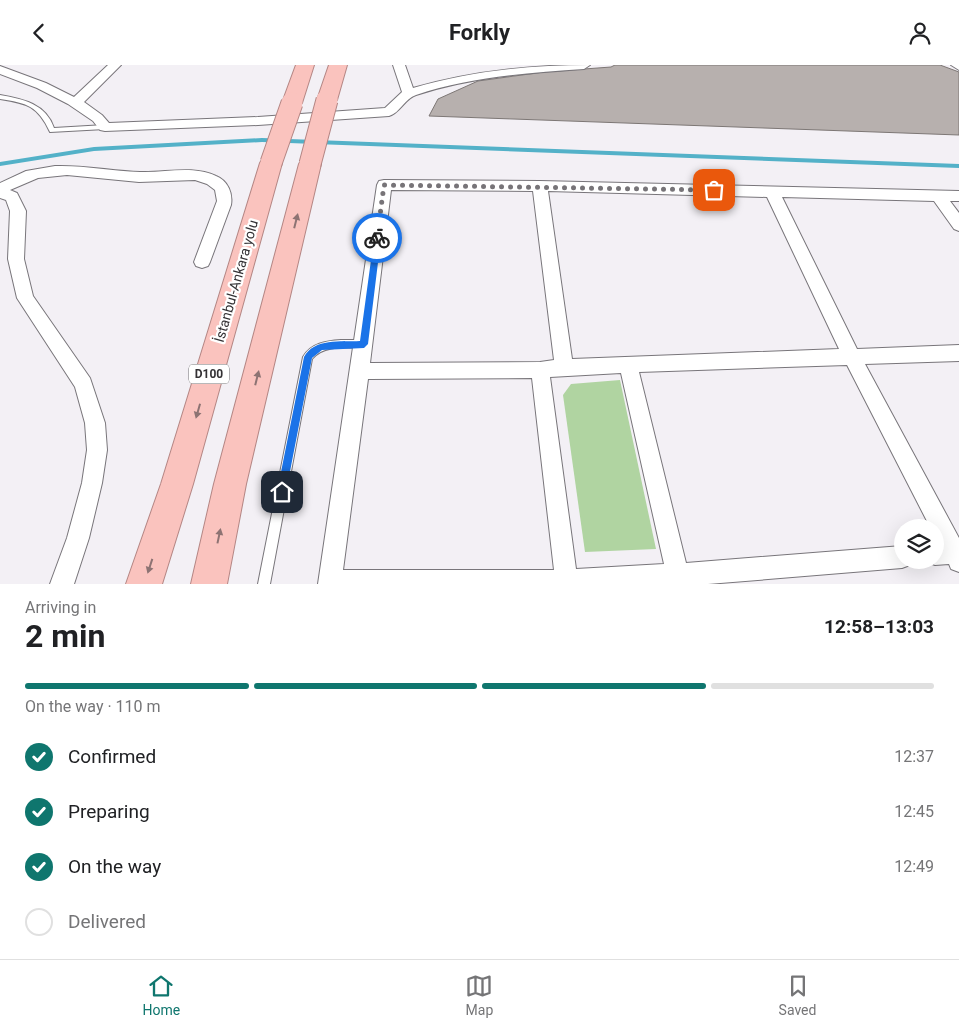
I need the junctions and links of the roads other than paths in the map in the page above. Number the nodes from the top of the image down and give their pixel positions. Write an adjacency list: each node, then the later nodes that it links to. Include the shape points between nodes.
1 (115, 65): 9 (street)
2 (305, 65): 31 (highway, İstanbul-Ankara yolu / D100, one-way to 31, bridge, via 271,163 177,484)
3 (338, 65): 32 (highway, one-way to 3, bridge, via 230,484)
4 (399, 65): 7 (street)
5 (584, 65): 7 (street, via 480,75)
6 (0, 70): 9 (street, via 34,82)
7 (408, 93): 10 (street, via 389,112)
8 (0, 97): 10 (lane, via 20,100 36,108 46,116 52,130)
9 (75, 103): 10 (street, via 97,117)
10 (105, 127)
11 (540, 186): 13 (street); 18 (street, via 384,185); 22 (street)
12 (0, 191): 17 (street, via 20,178 53,171 211,179 220,186 225,198); 30 (street, via 12,197 18,211 16,259 25,298 84,384 95,423 97,450 92,483 78,539)
13 (772, 191): 14 (street); 20 (street)
14 (938, 195): 15 (street); 16 (street)
15 (959, 196)
16 (959, 225)
17 (202, 262)
18 (364, 344): 24 (street); 33 (lane, via 320,347 308,357)
19 (959, 353): 20 (street)
20 (851, 355): 21 (street); 25 (street)
21 (628, 364): 22 (street); 27 (street)
22 (564, 367): 23 (street)
23 (540, 370): 24 (street); 28 (street)
24 (360, 371): 29 (street)
25 (952, 555)
26 (894, 558): 27 (street)
27 (679, 579): 28 (street)
28 (567, 582): 29 (street)
29 (330, 583)
30 (62, 584)
31 (144, 584)
32 (209, 584)
33 (264, 584)

